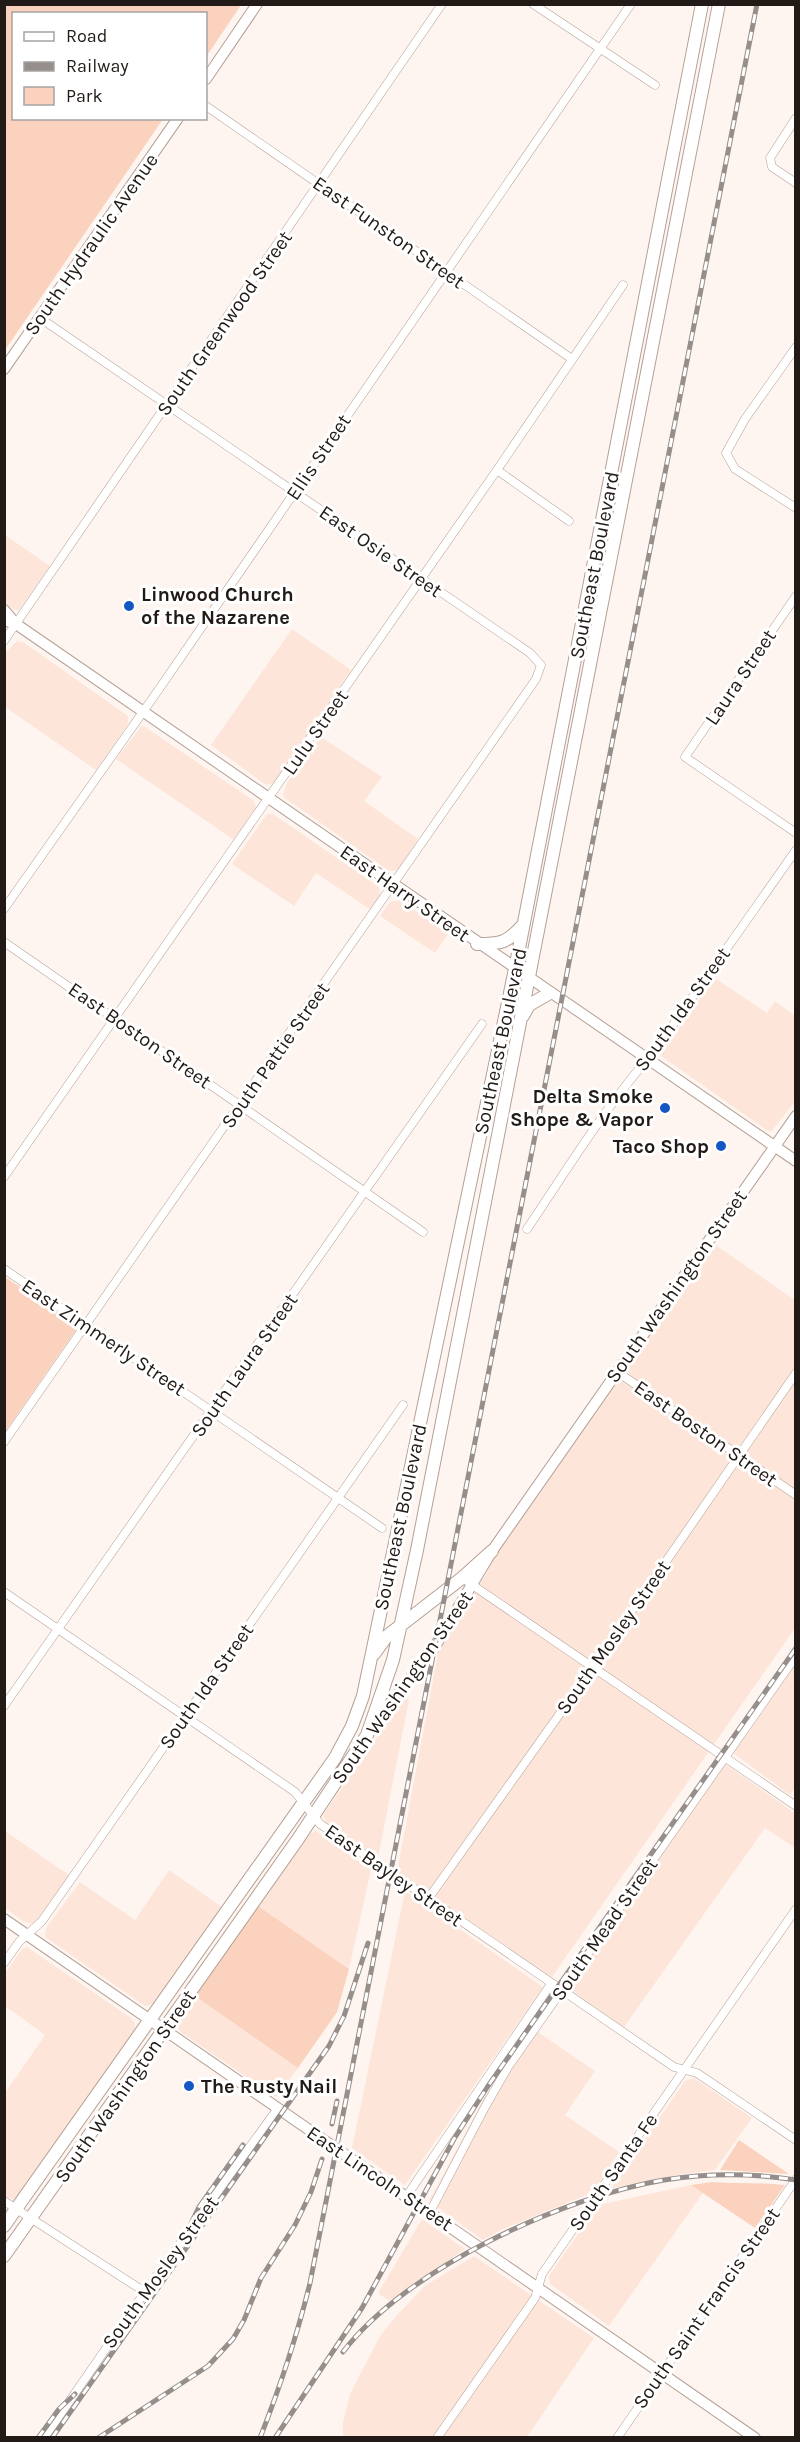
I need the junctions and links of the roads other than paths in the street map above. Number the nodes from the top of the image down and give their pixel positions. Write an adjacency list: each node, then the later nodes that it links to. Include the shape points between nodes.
1 (257, 4): 8 (street)
2 (442, 4): 14 (street, South Greenwood Street)
3 (533, 4): 7 (street)
4 (631, 4): 7 (street, Ellis Street)
5 (702, 4): 39 (main road, Southeast Boulevard)
6 (719, 4): 43 (main road, Southeast Boulevard)
7 (599, 50): 9 (street); 15 (street, Ellis Street)
8 (207, 78)
9 (655, 86)
10 (207, 107): 14 (street, East Funston Street)
11 (795, 118): 13 (street, via 770,158 772,167)
12 (177, 120): 17 (street, South Hydraulic Avenue)
13 (795, 183)
14 (319, 184): 15 (street, East Funston Street); 21 (street, South Greenwood Street)
15 (446, 272): 19 (street, East Funston Street); 23 (street, Ellis Street)
16 (623, 285): 19 (street, Lulu Street)
17 (40, 318): 20 (street, South Hydraulic Avenue); 21 (street, East Osie Street)
18 (795, 347): 24 (street, via 726,453 735,469)
19 (572, 359): 22 (street, Lulu Street)
20 (4, 369)
21 (168, 404): 23 (street, East Osie Street); 30 (street, South Greenwood Street)
22 (497, 470): 25 (street); 26 (street, Lulu Street)
23 (295, 491): 26 (street, East Osie Street); 33 (street, Ellis Street)
24 (795, 508)
25 (569, 521)
26 (420, 578): 32 (street, East Osie Street, via 530,653); 34 (street, Lulu Street)
27 (795, 596): 35 (street, Laura Street, via 685,757)
28 (4, 610): 30 (street, East Harry Street)
29 (4, 620): 30 (street, East Harry Street)
30 (16, 624): 31 (street, South Greenwood Street); 33 (street, East Harry Street)
31 (4, 641)
32 (541, 665): 37 (street, South Pattie Street, via 536,679)
33 (143, 712): 34 (street, East Harry Street); 38 (street, Ellis Street)
34 (268, 798): 37 (street, East Harry Street); 45 (street, Lulu Street)
35 (795, 833)
36 (795, 850): 48 (street, South Ida Street)
37 (393, 885): 41 (street, East Harry Street); 49 (street, South Pattie Street)
38 (4, 909)
39 (524, 924): 41 (main road, via 501,943); 42 (main road, Southeast Boulevard)
40 (4, 942): 45 (street, East Boston Street)
41 (477, 944): 42 (street, East Harry Street)
42 (515, 969): 43 (street, East Harry Street); 74 (main road, Southeast Boulevard)
43 (528, 978): 44 (street, East Harry Street); 46 (main road, Southeast Boulevard)
44 (550, 993): 46 (main road, via 529,1005); 48 (street, East Harry Street)
45 (115, 1018): 49 (street, East Boston Street); 53 (street, Lulu Street)
46 (519, 1022): 71 (main road, Southeast Boulevard)
47 (482, 1024): 54 (street, South Laura Street)
48 (647, 1059): 51 (street, East Harry Street); 55 (street, South Ida Street)
49 (240, 1104): 54 (street, East Boston Street); 58 (street, South Pattie Street)
50 (795, 1116): 51 (street, South Washington Street)
51 (774, 1146): 52 (street, East Harry Street); 59 (street, South Washington Street)
52 (795, 1161)
53 (4, 1178)
54 (366, 1192): 56 (street, East Boston Street); 62 (street, South Laura Street)
55 (527, 1229)
56 (423, 1232)
57 (4, 1269): 58 (street, East Zimmerly Street)
58 (86, 1325): 62 (street, East Zimmerly Street); 63 (street, South Pattie Street)
59 (616, 1371): 64 (street, East Boston Street); 68 (street, South Washington Street)
60 (795, 1373): 64 (street, South Mosley Street)
61 (403, 1405): 66 (street, South Ida Street)
62 (212, 1411): 66 (street, East Zimmerly Street); 72 (street, South Laura Street)
63 (4, 1442)
64 (739, 1456): 65 (street, East Boston Street); 75 (street, South Mosley Street)
65 (795, 1495)
66 (339, 1497): 67 (street, East Zimmerly Street); 77 (street, South Ida Street)
67 (382, 1528)
68 (492, 1551): 69 (main road)
69 (467, 1582): 71 (main road); 75 (street); 78 (street, South Washington Street, via 434,1648)
70 (4, 1592): 72 (street, East Bayley Street)
71 (402, 1624): 74 (main road); 78 (main road, Southeast Boulevard)
72 (59, 1629): 76 (street, South Laura Street); 77 (street, East Bayley Street)
73 (795, 1656): 79 (street, South Mead Street)
74 (370, 1659): 80 (main road, Southeast Boulevard, via 352,1726 335,1758)
75 (592, 1667): 79 (street); 83 (street, South Mosley Street)
76 (4, 1706)
77 (186, 1716): 80 (street, East Bayley Street, via 295,1791); 86 (street, South Ida Street, via 42,1921)
78 (367, 1735): 82 (main road, South Washington Street)
79 (724, 1756): 81 (street); 89 (street, South Mead Street)
80 (303, 1801): 82 (street, East Bayley Street); 90 (main road, Southeast Boulevard)
81 (795, 1806)
82 (314, 1815): 83 (street, East Bayley Street, via 320,1824); 91 (main road, South Washington Street)
83 (428, 1899): 88 (street, East Bayley Street)
84 (795, 1909): 92 (street, South Santa Fe)
85 (4, 1918): 86 (street, East Lincoln Street)
86 (28, 1935): 87 (street, South Ida Street); 90 (street, East Lincoln Street)
87 (4, 1963)
88 (551, 1984): 89 (street, East Bayley Street); 96 (street, South Mead Street)
89 (561, 1990): 92 (street, East Bayley Street); 99 (street, South Mead Street, via 497,2085)
90 (150, 2019): 91 (street, East Lincoln Street); 98 (main road, South Washington Street)
91 (165, 2029): 93 (street, East Lincoln Street); 100 (main road, South Washington Street)
92 (684, 2070): 94 (street, East Bayley Street, via 697,2073); 103 (street, South Santa Fe, via 542,2274)
93 (278, 2108): 96 (street, East Lincoln Street); 104 (street, South Mosley Street)
94 (795, 2139)
95 (795, 2179): 105 (street, South Saint Francis Street)
96 (406, 2197): 99 (street, East Lincoln Street)
97 (4, 2201): 98 (street)
98 (16, 2209): 100 (street); 101 (main road, South Washington Street)
99 (430, 2212): 103 (street, East Lincoln Street)
100 (32, 2218): 102 (main road, South Washington Street); 104 (street)
101 (4, 2226)
102 (4, 2256)
103 (538, 2287): 105 (street, East Lincoln Street); 107 (street, South Santa Fe, via 535,2298)
104 (145, 2292): 106 (street, South Mosley Street)
105 (662, 2373): 108 (street, South Saint Francis Street); 109 (street, East Lincoln Street)
106 (44, 2438)
107 (437, 2438)
108 (617, 2438)
109 (755, 2438)

